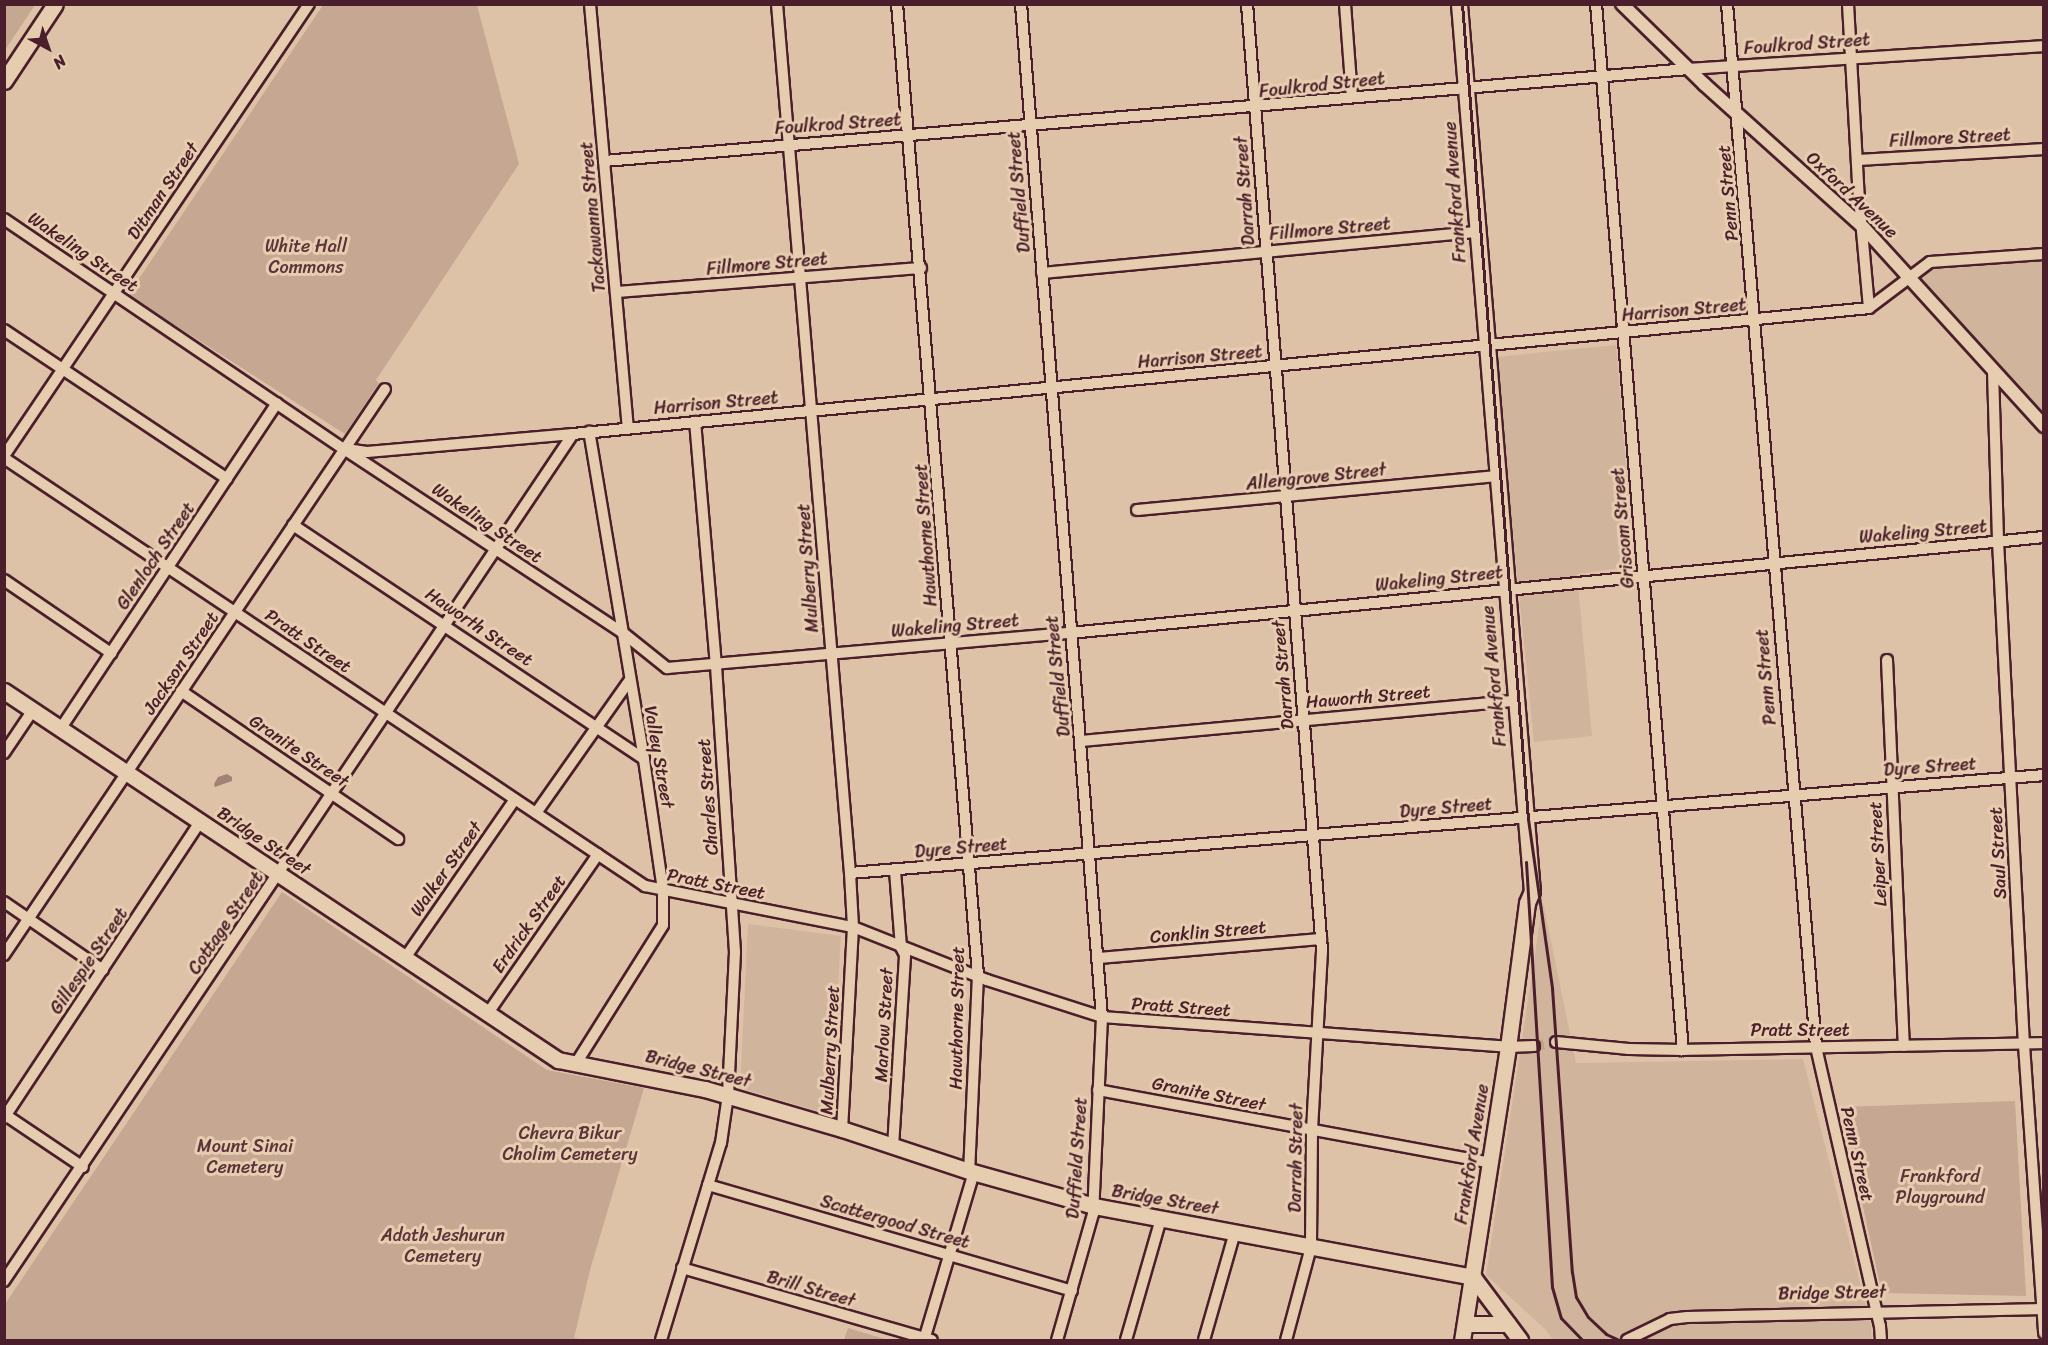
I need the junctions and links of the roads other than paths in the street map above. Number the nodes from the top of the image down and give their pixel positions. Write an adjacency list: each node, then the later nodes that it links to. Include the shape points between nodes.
1 (55, 4): 19 (main road)
2 (309, 4): 39 (street, Ditman Street)
3 (590, 4): 29 (street, Tackawanna Street)
4 (777, 4): 26 (street, Mulberry Street)
5 (897, 4): 25 (street, Hawthorne Street)
6 (1021, 4): 24 (street, Duffield Street)
7 (1247, 4): 22 (street, Darrah Street)
8 (1345, 4): 21 (street)
9 (1459, 4): 20 (main road, Frankford Avenue)
10 (1596, 4): 18 (street, Griscom Street)
11 (1622, 4): 17 (street, Oxford Avenue)
12 (1727, 4): 16 (street, Penn Street)
13 (1848, 4): 15 (street)
14 (2043, 46): 15 (street, Foulkrod Street)
15 (1852, 57): 16 (street, Foulkrod Street); 28 (street)
16 (1732, 66): 17 (street, Foulkrod Street); 23 (street, Penn Street)
17 (1689, 69): 18 (street, Foulkrod Street); 23 (street, Oxford Avenue)
18 (1602, 77): 20 (street, Foulkrod Street); 44 (street, Griscom Street)
19 (4, 81)
20 (1467, 89): 21 (street, Foulkrod Street); 32 (main road, Frankford Avenue)
21 (1352, 97): 22 (street, Foulkrod Street)
22 (1255, 108): 24 (street, Foulkrod Street); 33 (street, Darrah Street)
23 (1738, 115): 31 (street, Oxford Avenue); 42 (street, Penn Street)
24 (1030, 125): 25 (street, Foulkrod Street); 36 (street, Duffield Street)
25 (909, 136): 26 (street, Foulkrod Street); 35 (street, Hawthorne Street)
26 (788, 144): 29 (street, Foulkrod Street); 38 (street, Mulberry Street)
27 (2043, 149): 28 (street, Fillmore Street)
28 (1859, 160): 31 (street)
29 (604, 161): 40 (street, Tackawanna Street)
30 (4, 219): 39 (street, Wakeling Street)
31 (1864, 228): 37 (street, Oxford Avenue); 41 (street)
32 (1478, 232): 33 (street, Fillmore Street); 45 (main road, Frankford Avenue)
33 (1266, 252): 36 (street, Fillmore Street); 46 (street, Darrah Street)
34 (2043, 254): 37 (street, via 1930,262)
35 (921, 268): 38 (street, Fillmore Street); 51 (street, Hawthorne Street)
36 (1042, 273): 49 (street, Duffield Street)
37 (1910, 277): 41 (street); 48 (street, Oxford Avenue)
38 (799, 278): 40 (street, Fillmore Street); 53 (street, Mulberry Street)
39 (115, 292): 47 (street, Ditman Street); 52 (street, Wakeling Street)
40 (616, 292): 55 (street, Tackawanna Street)
41 (1869, 308): 42 (street, Harrison Street)
42 (1754, 320): 44 (street, Harrison Street); 69 (street, Penn Street)
43 (4, 330): 47 (street)
44 (1624, 332): 45 (street, Harrison Street); 71 (street, Griscom Street)
45 (1487, 347): 46 (street, Harrison Street); 61 (main road, Frankford Avenue)
46 (1275, 367): 49 (street, Harrison Street); 63 (street, Darrah Street)
47 (62, 369): 60 (street, Ditman Street); 62 (street)
48 (1993, 371): 56 (street, Oxford Avenue); 67 (street, Saul Street)
49 (1050, 387): 51 (street, Harrison Street); 78 (street, Duffield Street)
50 (385, 389): 59 (street, Jackson Street)
51 (932, 399): 53 (street, Harrison Street); 79 (street, Hawthorne Street)
52 (277, 403): 59 (street, Wakeling Street); 62 (street, Glenloch Street)
53 (813, 411): 54 (street, Harrison Street); 81 (street, Mulberry Street)
54 (695, 422): 55 (street, Harrison Street); 83 (street, Charles Street)
55 (628, 426): 57 (street, Harrison Street)
56 (2043, 426)
57 (589, 432): 58 (street, Harrison Street); 77 (street, Valley Street)
58 (573, 434): 59 (street, Harrison Street, via 367,452); 68 (street, Cottage Street)
59 (344, 449): 65 (street, Jackson Street); 68 (street, Wakeling Street)
60 (4, 457): 70 (street, Pratt Street)
61 (1497, 476): 63 (street, Allengrove Street); 73 (main road, Frankford Avenue)
62 (227, 479): 70 (street, Glenloch Street)
63 (1284, 497): 64 (street, Allengrove Street); 74 (street, Darrah Street)
64 (1137, 510)
65 (293, 525): 75 (street, Jackson Street); 76 (street, Haworth Street)
66 (2043, 537): 67 (street, Wakeling Street)
67 (1998, 541): 69 (street, Wakeling Street); 98 (street, Saul Street)
68 (495, 549): 76 (street, Cottage Street); 77 (street, Wakeling Street)
69 (1774, 563): 71 (street, Wakeling Street); 101 (street, Penn Street)
70 (169, 566): 75 (street, Pratt Street); 80 (street, Glenloch Street)
71 (1644, 575): 73 (street, Wakeling Street); 103 (street, Griscom Street)
72 (4, 580): 80 (street)
73 (1507, 589): 74 (street, Wakeling Street); 87 (main road, Frankford Avenue)
74 (1294, 610): 78 (street, Wakeling Street); 90 (street, Darrah Street)
75 (235, 611): 86 (street, Jackson Street); 89 (street, Pratt Street)
76 (445, 624): 89 (street, Cottage Street); 91 (street, Haworth Street)
77 (622, 632): 83 (street, Wakeling Street, via 667,668); 84 (street, Valley Street)
78 (1070, 633): 79 (street, Wakeling Street); 93 (street, Duffield Street)
79 (951, 643): 81 (street, Wakeling Street); 111 (street, Hawthorne Street)
80 (111, 653): 92 (street, Glenloch Street)
81 (831, 654): 83 (street, Wakeling Street); 113 (street, Mulberry Street)
82 (1887, 660): 99 (street, Leiper Street)
83 (716, 666): 117 (street, Charles Street)
84 (629, 681): 91 (street); 95 (street, Valley Street)
85 (4, 691): 88 (main road, Bridge Street)
86 (181, 692): 96 (street, Jackson Street); 100 (street, Granite Street)
87 (1515, 701): 90 (street, Haworth Street); 105 (main road, Frankford Avenue)
88 (33, 710): 92 (main road, Bridge Street); 94 (street)
89 (386, 712): 100 (street, Cottage Street); 102 (street, Pratt Street)
90 (1303, 719): 93 (street, Haworth Street); 107 (street, Darrah Street)
91 (596, 726): 95 (street, Haworth Street); 104 (street)
92 (61, 728): 96 (main road, Bridge Street)
93 (1081, 741): 110 (street, Duffield Street)
94 (4, 753)
95 (644, 759): 115 (street, Valley Street)
96 (127, 772): 106 (main road, Bridge Street); 118 (street, Jackson Street)
97 (2043, 775): 98 (street, Dyre Street)
98 (2010, 778): 99 (street, Dyre Street); 132 (street, Saul Street)
99 (1891, 787): 101 (street, Dyre Street); 134 (street, Leiper Street)
100 (332, 792): 108 (street, Granite Street); 114 (street, Cottage Street)
101 (1792, 795): 103 (street, Dyre Street); 136 (street, Penn Street)
102 (515, 799): 104 (street, Pratt Street); 123 (street, Walker Street)
103 (1662, 805): 105 (street, Dyre Street); 137 (street, Griscom Street)
104 (536, 813): 109 (street, Pratt Street)
105 (1525, 817): 107 (street, Dyre Street); 135 (main road, Frankford Avenue, via 1532,891 1527,903)
106 (200, 822): 114 (main road, Bridge Street); 125 (street, Gillespie Street)
107 (1313, 836): 110 (street, Dyre Street); 120 (street, Darrah Street)
108 (398, 839)
109 (598, 854): 115 (street, Pratt Street, via 645,886); 127 (street, Erdrick Street)
110 (1090, 854): 111 (street, Dyre Street); 124 (street, Duffield Street)
111 (969, 864): 112 (street, Dyre Street); 126 (street, Hawthorne Street)
112 (895, 870): 113 (street, Dyre Street); 121 (street, Marlow Street)
113 (850, 873): 119 (street, Mulberry Street)
114 (278, 874): 123 (main road, Bridge Street); 146 (street, Cottage Street)
115 (663, 890): 117 (street, Pratt Street); 138 (street, Valley Street, via 663,925)
116 (4, 902): 118 (street)
117 (732, 905): 119 (street, Pratt Street); 140 (street, Charles Street, via 735,952)
118 (29, 919): 122 (street, Jackson Street); 125 (street)
119 (853, 927): 121 (street, Pratt Street); 142 (street, Mulberry Street)
120 (1321, 939): 124 (street, Conklin Street); 129 (street, Darrah Street)
121 (902, 947): 126 (street, Pratt Street); 144 (street, Marlow Street, via 905,956)
122 (4, 955)
123 (405, 958): 127 (main road, Bridge Street)
124 (1098, 958): 128 (street, Duffield Street)
125 (103, 970): 141 (street, Gillespie Street)
126 (978, 975): 128 (street, Pratt Street); 147 (street, Hawthorne Street)
127 (488, 1013): 138 (main road, Bridge Street, via 558,1060)
128 (1102, 1017): 129 (street, Pratt Street); 139 (street, Duffield Street)
129 (1318, 1034): 135 (street, Pratt Street); 143 (street, Darrah Street)
130 (1556, 1042): 137 (street, Pratt Street)
131 (2043, 1043): 132 (street, Pratt Street)
132 (2024, 1045): 134 (street, Pratt Street); 158 (street, Saul Street)
133 (1534, 1046): 135 (street, Pratt Street)
134 (1904, 1046): 136 (street, Pratt Street)
135 (1508, 1047): 145 (main road, Frankford Avenue)
136 (1816, 1047): 137 (street, Pratt Street); 159 (street, Penn Street)
137 (1683, 1050)
138 (575, 1065): 140 (main road, Bridge Street, via 648,1076)
139 (1098, 1090): 143 (street, Granite Street); 149 (street, Duffield Street)
140 (728, 1095): 142 (main road, Bridge Street); 148 (street, Charles Street, via 722,1143)
141 (5, 1116): 146 (street)
142 (842, 1129): 144 (main road, Bridge Street)
143 (1312, 1130): 145 (street, Granite Street); 152 (street, Darrah Street)
144 (894, 1147): 147 (main road, Bridge Street)
145 (1490, 1163): 155 (main road, Frankford Avenue)
146 (83, 1167): 156 (street, Cottage Street)
147 (972, 1172): 149 (main road, Bridge Street); 153 (street, Hawthorne Street)
148 (708, 1185): 153 (street, Scattergood Street); 154 (street, Charles Street)
149 (1094, 1206): 150 (main road, Bridge Street); 157 (street, Duffield Street)
150 (1161, 1219): 151 (main road, Bridge Street); 166 (street)
151 (1235, 1232): 152 (main road, Bridge Street); 167 (street)
152 (1311, 1247): 155 (main road, Bridge Street); 168 (street, Darrah Street)
153 (948, 1255): 157 (street, Scattergood Street); 163 (street, Hawthorne Street)
154 (681, 1268): 163 (street, Brill Street); 164 (street, Charles Street)
155 (1473, 1277): 160 (main road, Frankford Avenue); 161 (main road)
156 (4, 1281)
157 (1072, 1291): 165 (street, Duffield Street)
158 (2043, 1309): 159 (street, Bridge Street); 162 (street, Saul Street)
159 (1876, 1311): 171 (street, Bridge Street, via 1670,1318); 172 (street, Penn Street)
160 (1465, 1324): 161 (main road); 169 (main road, Frankford Avenue)
161 (1508, 1324): 170 (main road)
162 (2043, 1333)
163 (927, 1340)
164 (661, 1341)
165 (1057, 1341)
166 (1126, 1341)
167 (1204, 1341)
168 (1286, 1341)
169 (1462, 1341)
170 (1520, 1341)
171 (1628, 1341)
172 (1881, 1341)

